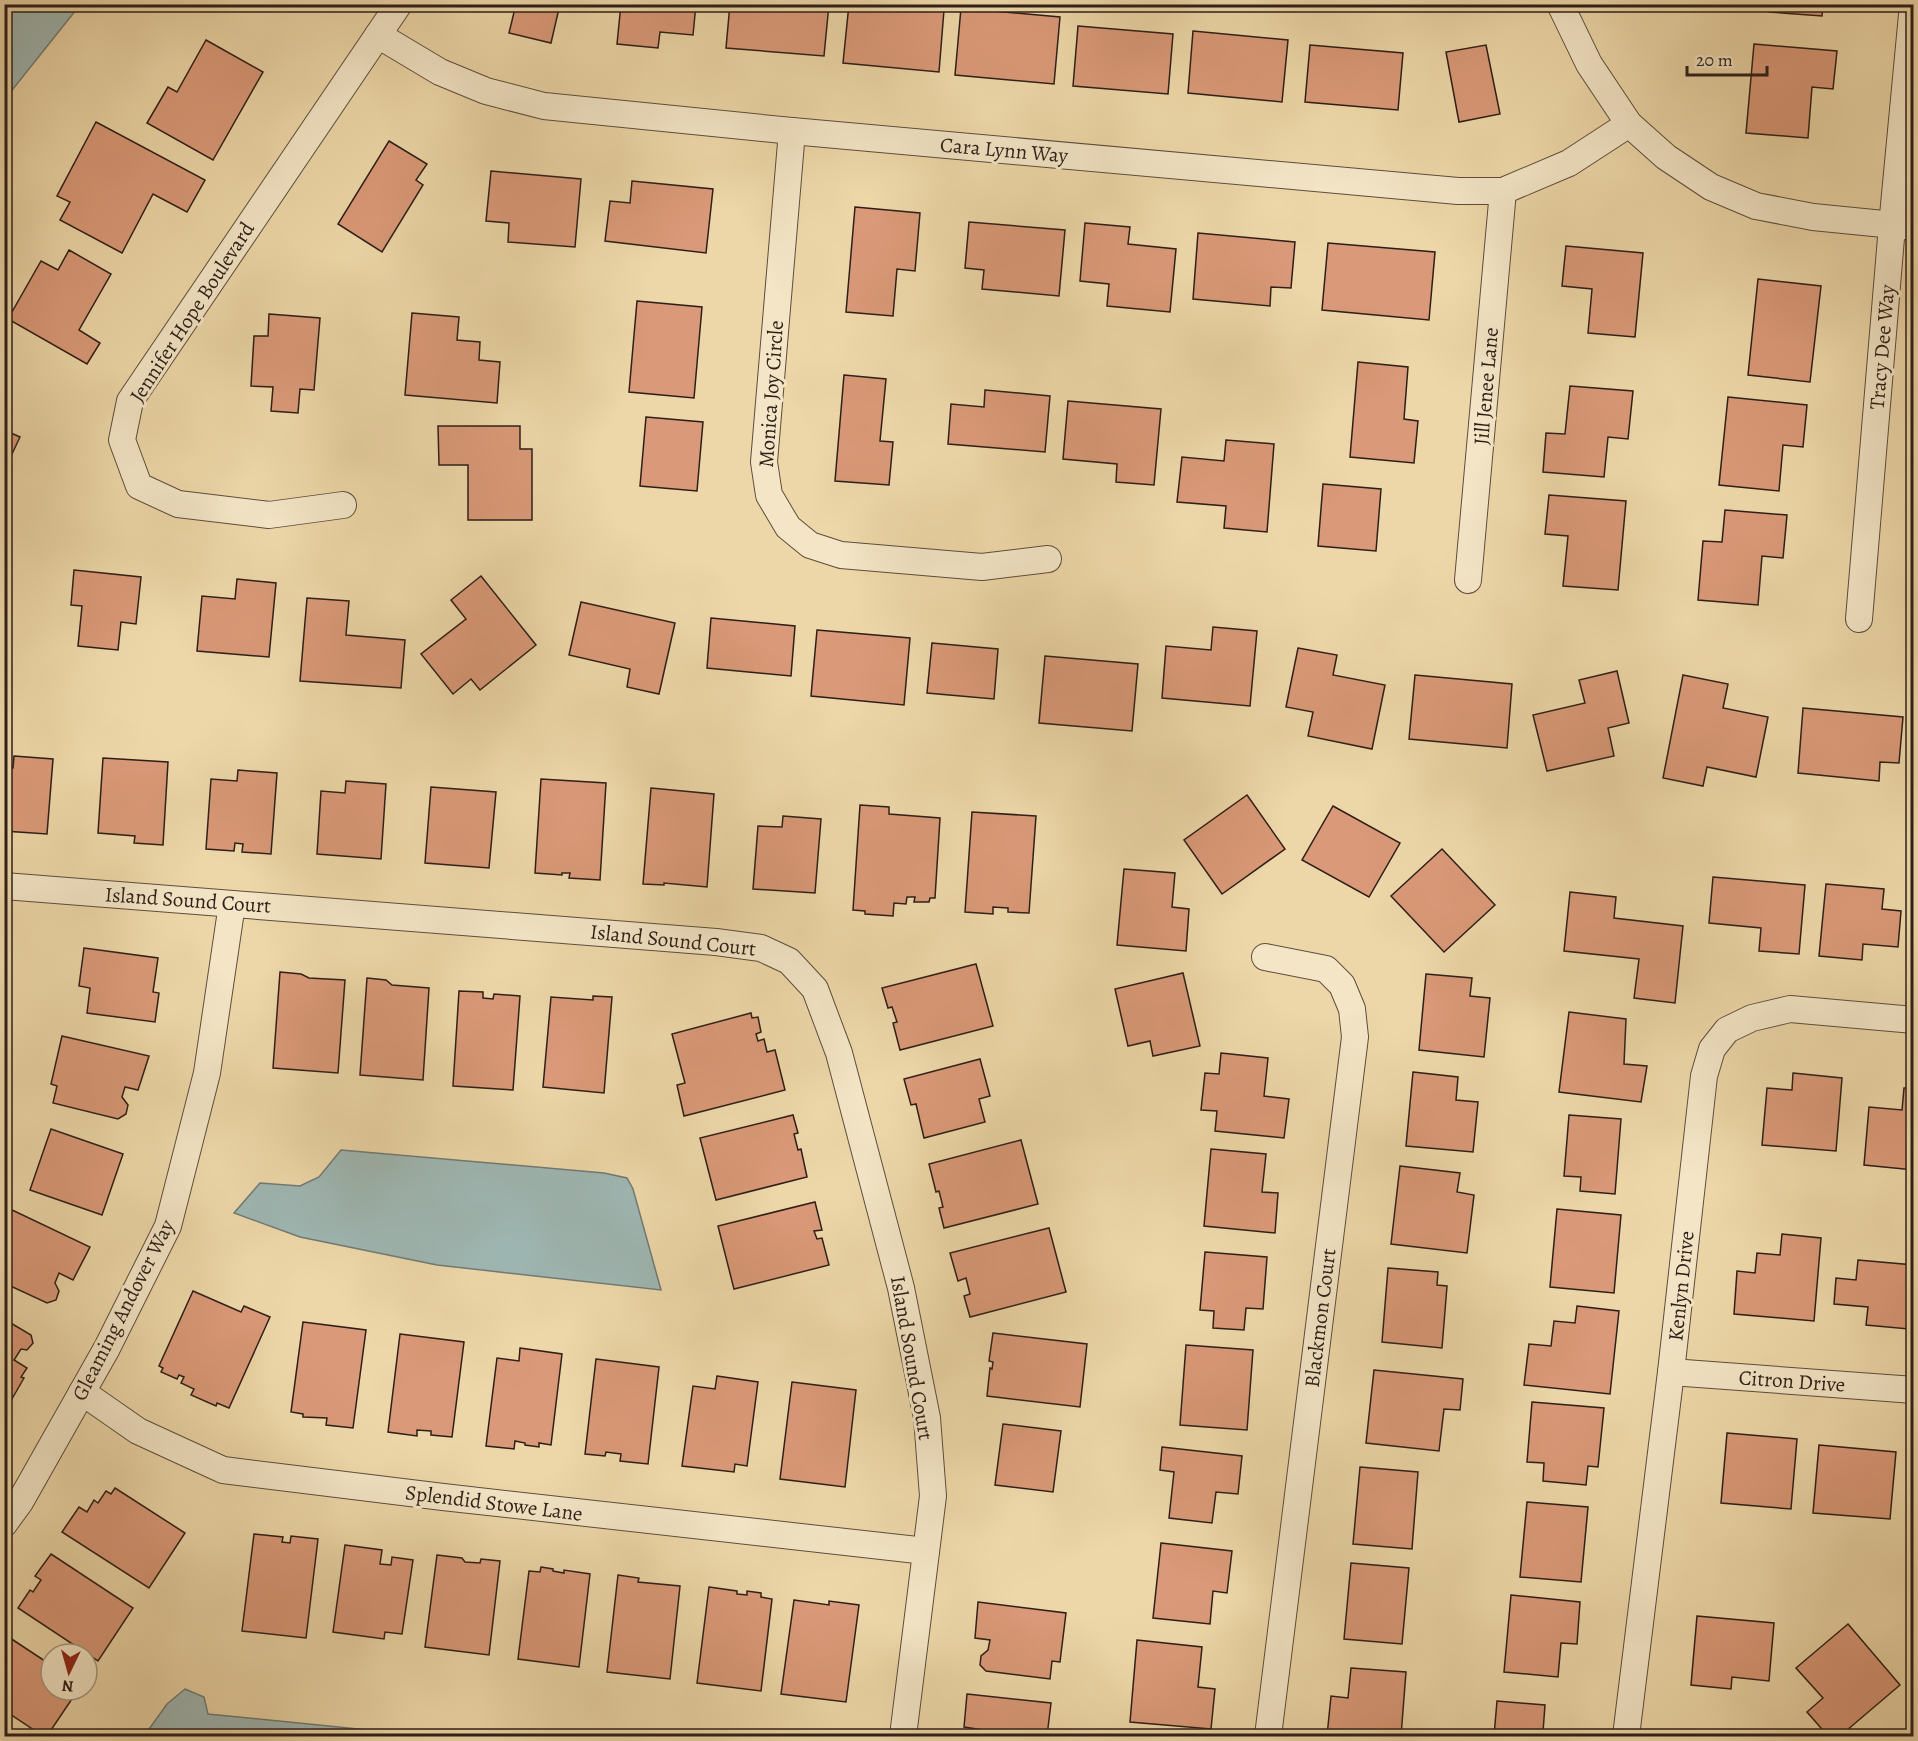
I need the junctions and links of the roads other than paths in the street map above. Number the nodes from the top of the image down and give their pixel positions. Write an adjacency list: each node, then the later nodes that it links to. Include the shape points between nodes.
1 (399, 4): 4 (street, Jennifer Hope Boulevard)
2 (1560, 4): 5 (street, via 1589,64)
3 (1913, 4): 8 (street, Tracy Dee Way)
4 (378, 34): 6 (street, Cara Lynn Way, via 441,72 486,91 543,106); 9 (street, Jennifer Hope Boulevard, via 130,401 122,440 139,486 178,504 269,514)
5 (1629, 124): 7 (street, Cara Lynn Way, via 1569,163); 8 (street, via 1666,157 1711,187 1756,206 1813,217)
6 (792, 131): 7 (street, Cara Lynn Way, via 1458,191); 10 (street, Monica Joy Circle, via 764,462 769,495 788,527 810,545 841,555 982,567)
7 (1503, 191): 11 (street, Jill Jenee Lane)
8 (1903, 226): 12 (street, Tracy Dee Way)
9 (344, 505)
10 (1048, 559)
11 (1468, 580)
12 (1858, 619)
13 (4, 886): 14 (street, Island Sound Court)
14 (232, 904): 19 (street, Gleaming Andover Way, via 207,1073 168,1226); 21 (street, Island Sound Court, via 716,942 761,948 789,961 815,989 839,1053 902,1288 927,1418 933,1496)
15 (1265, 957): 23 (street, Blackmon Court, via 1326,969 1342,985 1352,1009 1355,1037)
16 (1914, 1020): 17 (street, Kenlyn Drive, via 1790,1009 1752,1018 1727,1030 1712,1050 1704,1076)
17 (1671, 1372): 18 (street, Citron Drive); 24 (street, Kenlyn Drive)
18 (1914, 1390)
19 (82, 1392): 20 (street, Gleaming Andover Way); 21 (street, Splendid Stowe Lane, via 138,1431 224,1470)
20 (4, 1524)
21 (926, 1551): 22 (street, Island Sound Court)
22 (903, 1737)
23 (1268, 1737)
24 (1626, 1737)

